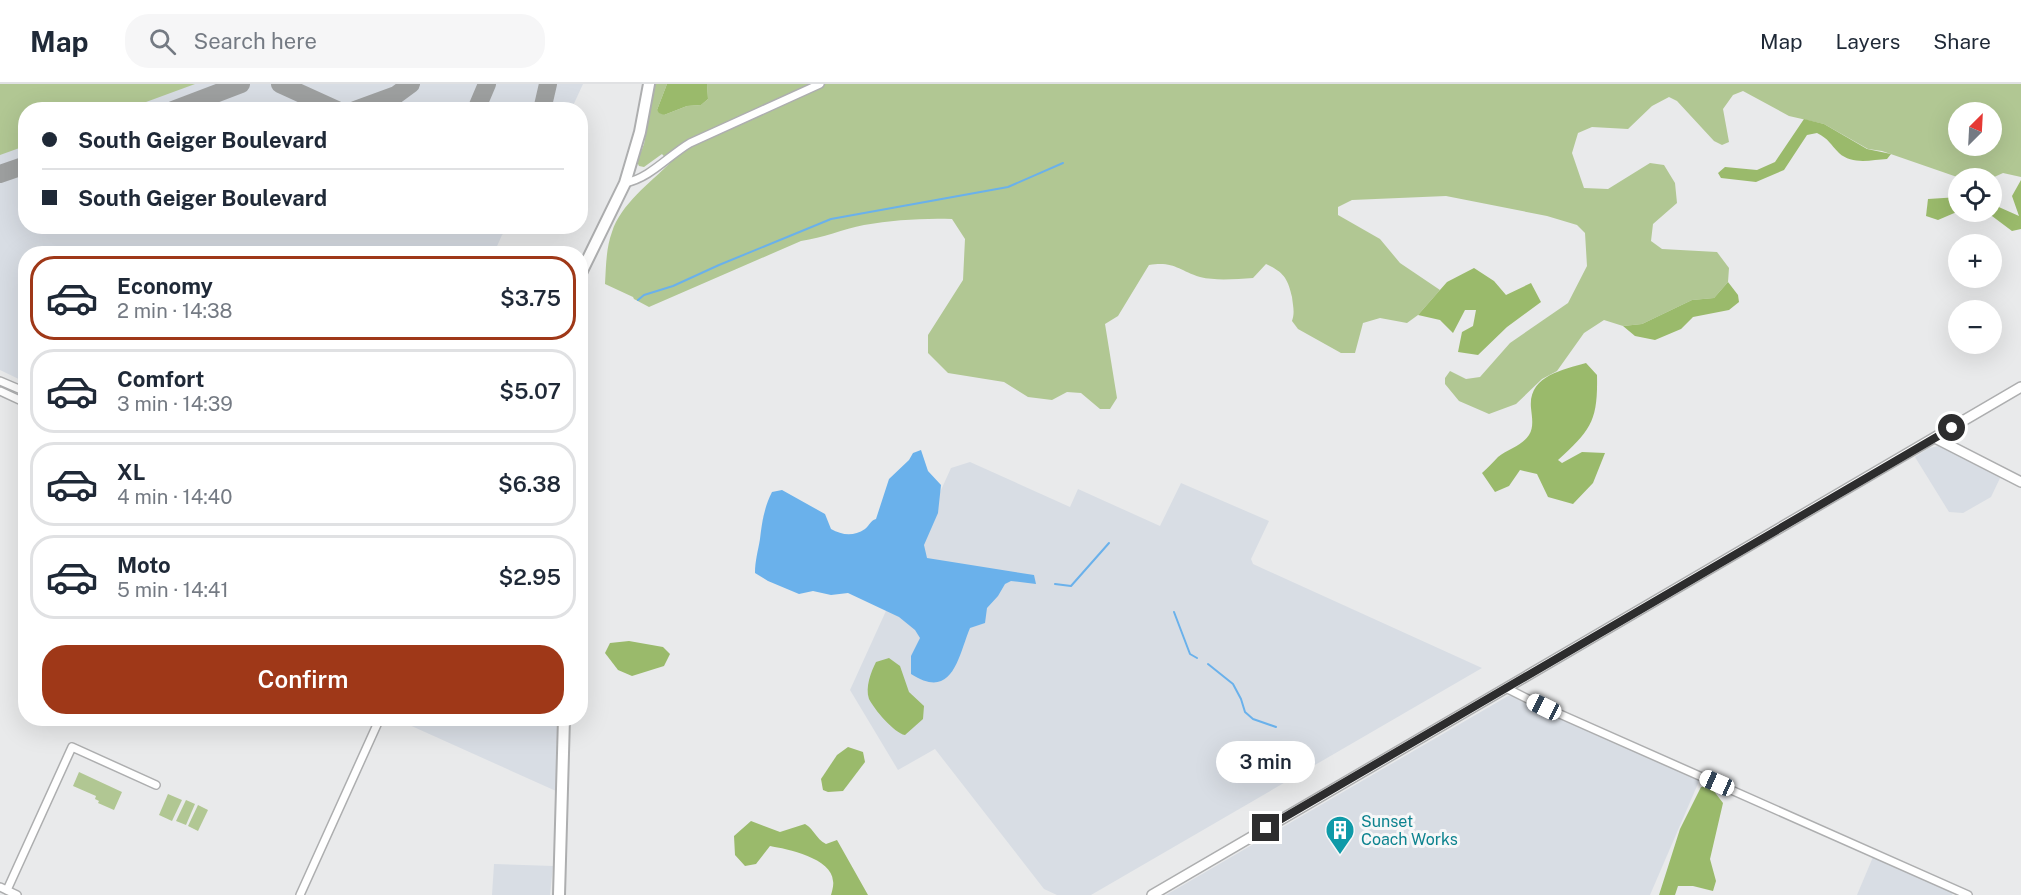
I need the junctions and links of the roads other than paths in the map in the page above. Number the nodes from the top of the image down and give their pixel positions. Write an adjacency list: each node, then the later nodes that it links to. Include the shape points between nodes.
1 (649, 84): 3 (main road)
2 (820, 84): 3 (street, via 690,143 647,174)
3 (625, 183): 4 (main road)
4 (588, 259)
5 (0, 381): 7 (street)
6 (2021, 387): 10 (street)
7 (18, 389)
8 (0, 391): 9 (street)
9 (18, 399)
10 (1935, 438): 11 (street); 12 (street)
11 (2021, 482)
12 (1506, 688): 20 (street); 21 (street)
13 (376, 726): 19 (street)
14 (564, 726): 17 (main road)
15 (156, 785): 16 (street, via 72,747)
16 (3, 889): 18 (street)
17 (558, 894)
18 (17, 895)
19 (300, 895)
20 (1152, 895)
21 (1968, 895)

